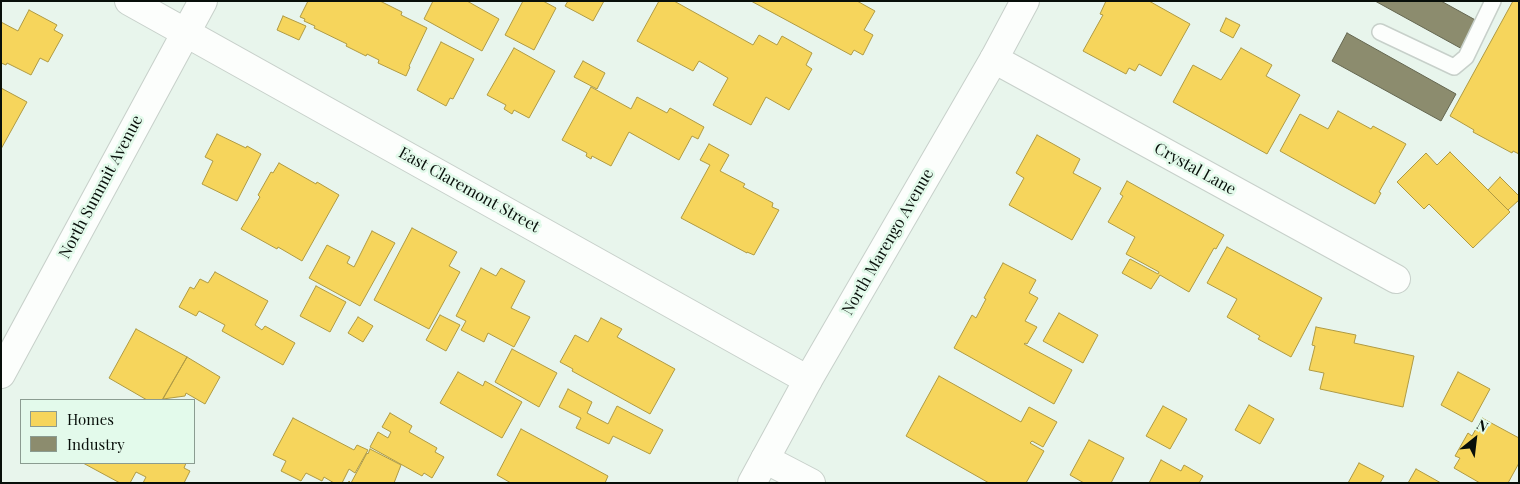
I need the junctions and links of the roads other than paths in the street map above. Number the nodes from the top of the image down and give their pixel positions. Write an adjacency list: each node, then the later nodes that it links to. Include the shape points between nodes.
1 (129, 1): 5 (street, East Claremont Street)
2 (203, 1): 5 (street, North Summit Avenue)
3 (1025, 1): 7 (street, North Marengo Avenue)
4 (1493, 1): 6 (lane, via 1466,57 1454,67)
5 (186, 32): 9 (street, North Summit Avenue); 10 (street, East Claremont Street)
6 (1380, 32)
7 (994, 59): 8 (street, Crystal Lane); 10 (street, North Marengo Avenue)
8 (1396, 279)
9 (1, 374)
10 (808, 380): 11 (street, North Marengo Avenue)
11 (765, 459): 12 (street, North Marengo Avenue); 13 (street)
12 (752, 483)
13 (811, 483)

